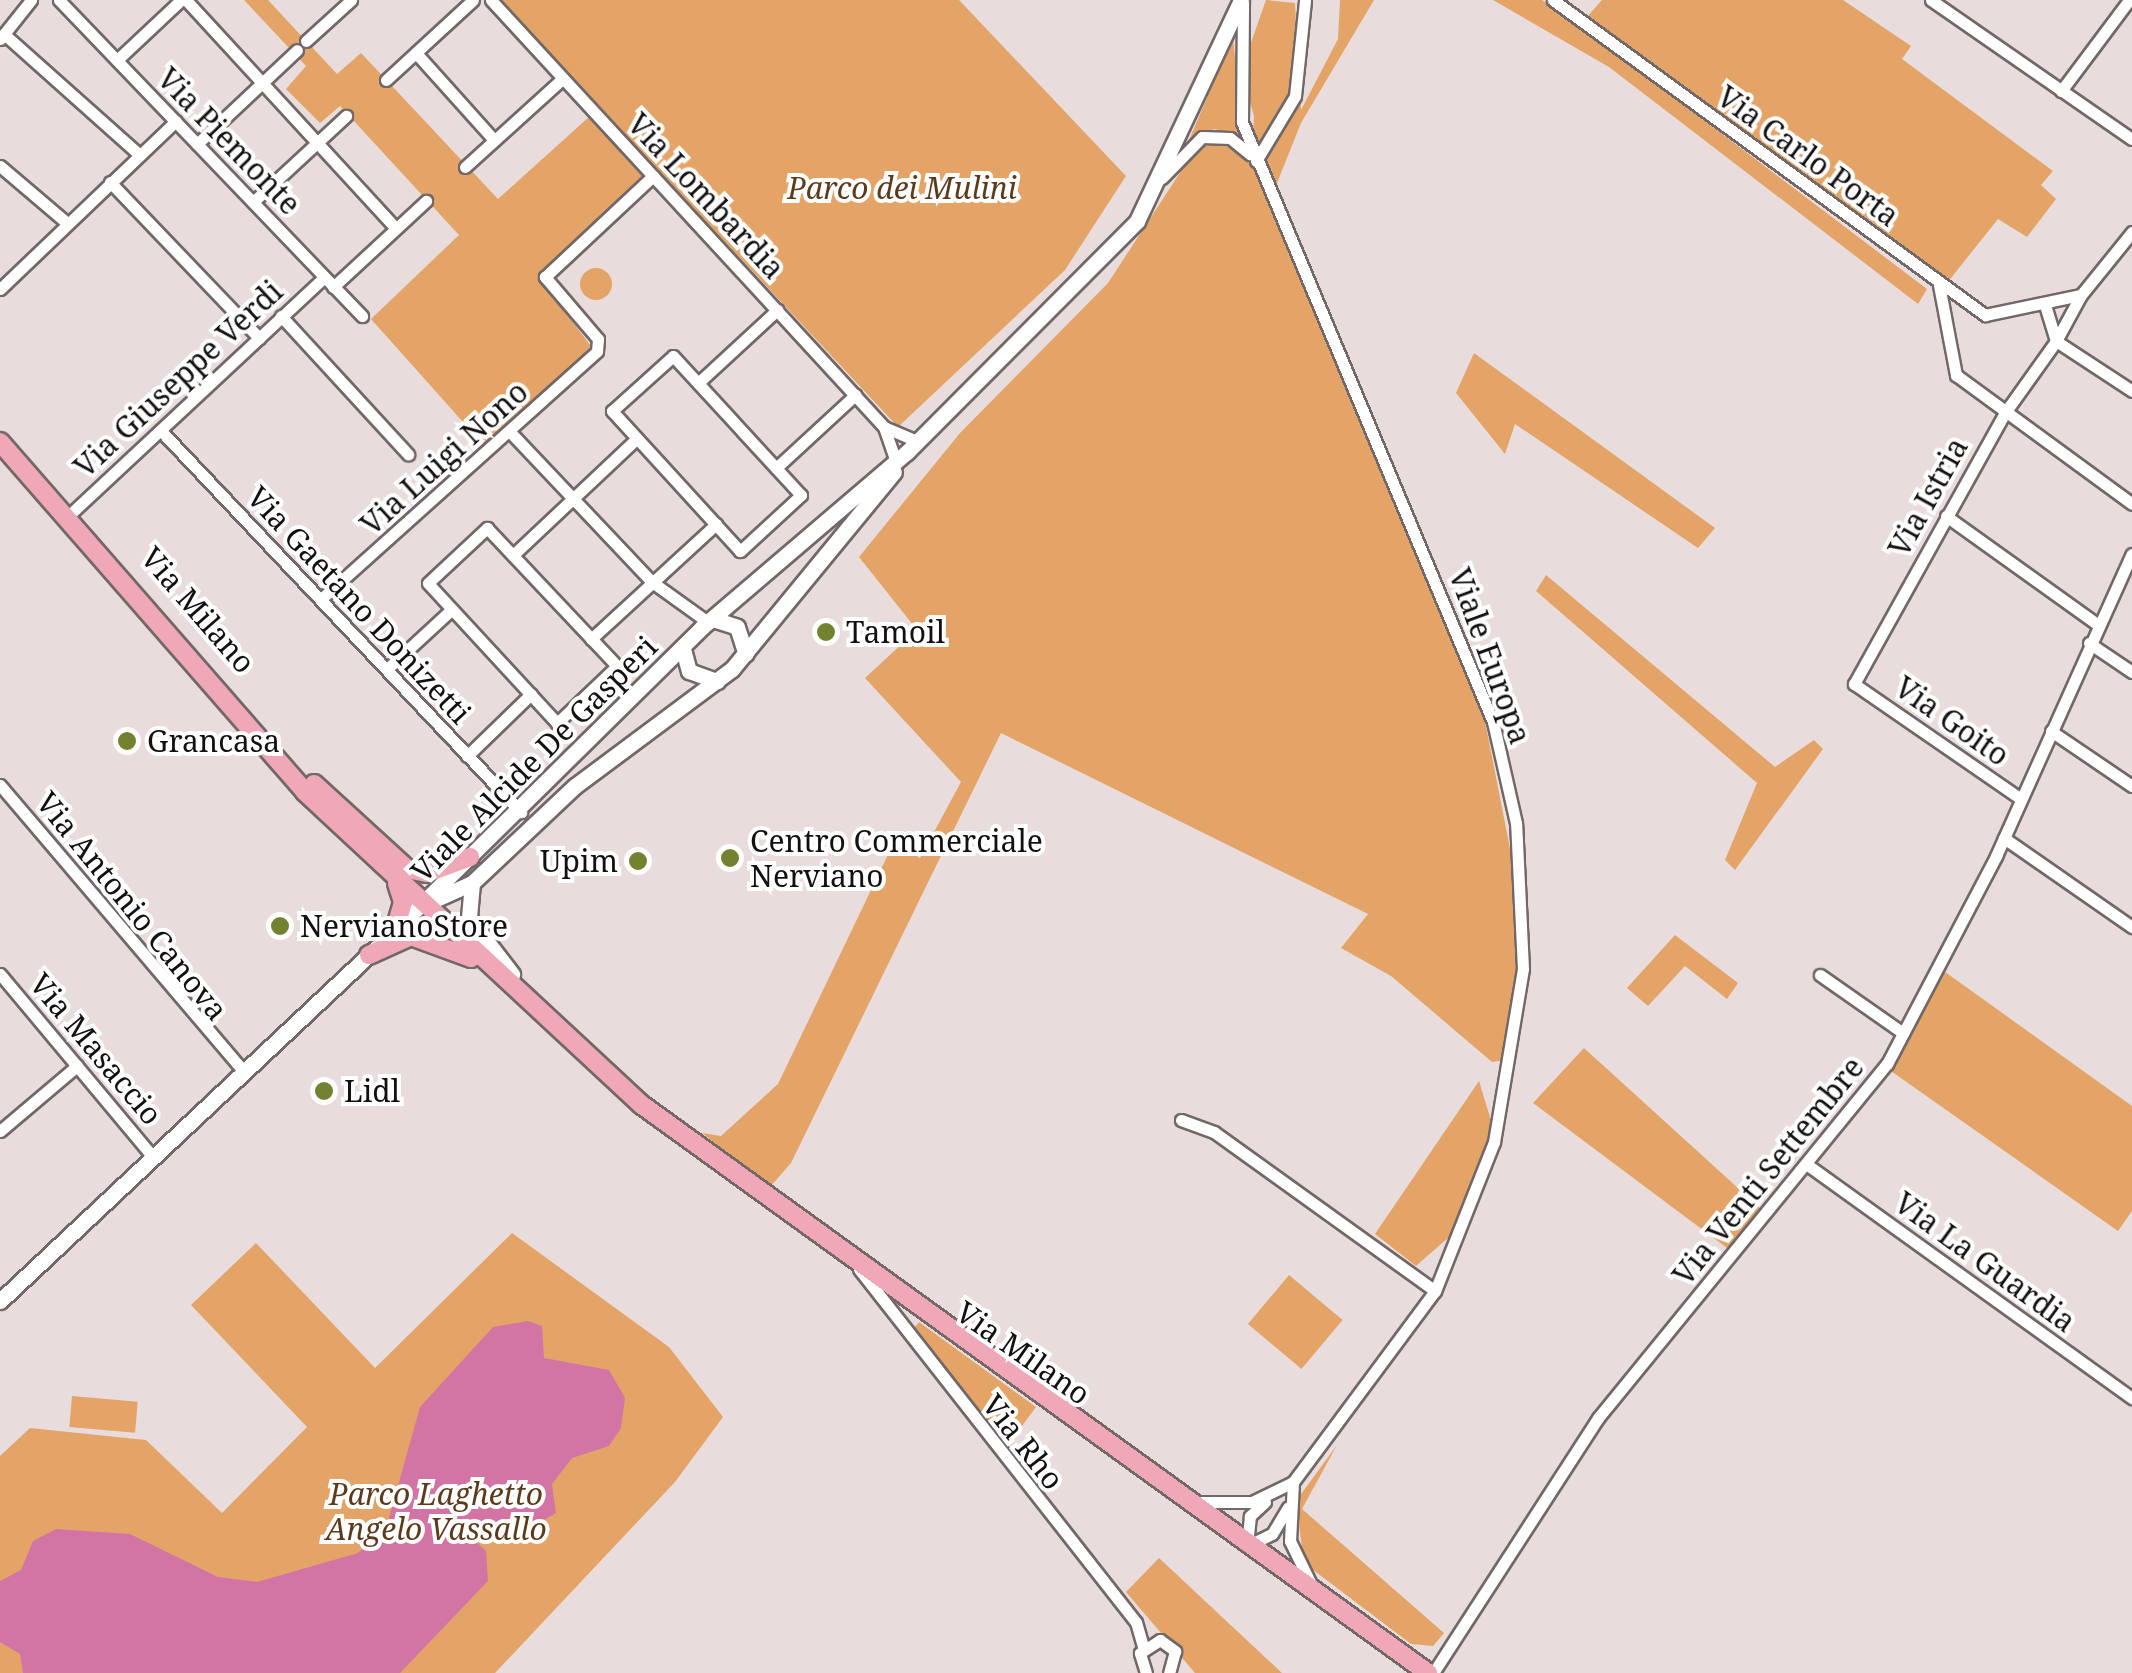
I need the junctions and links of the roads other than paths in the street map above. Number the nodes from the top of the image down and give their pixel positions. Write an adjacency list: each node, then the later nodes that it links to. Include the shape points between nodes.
1 (30, 0): 15 (street)
2 (60, 0): 17 (street, Via Piemonte)
3 (183, 0): 17 (street); 20 (street)
4 (324, 0): 14 (street)
5 (351, 0): 14 (street)
6 (474, 0): 16 (street)
7 (491, 0): 18 (street, Via Lombardia)
8 (1230, 0): 40 (street, Viale Alcide De Gasperi)
9 (1242, 0): 29 (street, Viale Europa, via 1236,78); 34 (street, Viale Alcide De Gasperi)
10 (1553, 0): 41 (street, Via Carlo Porta)
11 (1930, 0): 21 (street)
12 (2129, 0): 21 (street)
13 (1306, 1): 29 (street, via 1295,96)
14 (336, 13): 20 (street)
15 (2, 36): 28 (street)
16 (416, 52): 19 (street); 25 (street)
17 (117, 60): 23 (street, Via Piemonte)
18 (562, 78): 25 (street); 32 (street, Via Lombardia)
19 (386, 80)
20 (262, 82): 26 (street); 27 (street)
21 (2061, 92): 24 (street)
22 (346, 116): 26 (street)
23 (176, 121): 27 (street, Via Piemonte); 28 (street)
24 (2132, 139)
25 (494, 140): 31 (street)
26 (318, 142): 35 (street); 38 (street)
27 (197, 144): 35 (street, Via Piemonte)
28 (140, 155): 33 (street)
29 (1256, 161): 34 (street, via 1230,138 1202,138); 115 (street, Viale Europa, via 1482,691 1516,823 1523,956 1512,1063 1483,1177)
30 (0, 166): 37 (street)
31 (465, 167)
32 (653, 176): 46 (street, Via Lombardia); 58 (street, Via Luigi Nono, via 545,277 598,338 597,351)
33 (110, 182): 37 (street); 49 (street)
34 (1157, 184): 40 (street, Viale Alcide De Gasperi)
35 (253, 202): 42 (street, Via Piemonte)
36 (426, 202): 38 (street, Via Giuseppe Verdi)
37 (67, 223): 43 (street)
38 (396, 228): 42 (street, Via Giuseppe Verdi)
39 (2132, 232): 44 (street)
40 (1108, 251): 61 (street, Viale Alcide De Gasperi)
41 (1937, 281): 45 (street, Via Carlo Porta, via 1993,317); 54 (street, via 1956,375)
42 (329, 282): 47 (street, Via Giuseppe Verdi); 48 (street, Via Piemonte)
43 (0, 289)
44 (2082, 294): 45 (street, Via Carlo Porta); 50 (street, Via Istria)
45 (2045, 305): 50 (street)
46 (777, 310): 51 (street); 53 (street, Via Lombardia)
47 (281, 316): 49 (street, Via Giuseppe Verdi); 62 (street)
48 (362, 316)
49 (258, 338): 57 (street, Via Giuseppe Verdi)
50 (2056, 341): 52 (street); 54 (street, Via Istria)
51 (698, 383): 59 (street, via 673,356 612,411); 63 (street)
52 (2132, 391)
53 (855, 395): 56 (street, Via Lombardia); 63 (street)
54 (2004, 414): 65 (street); 67 (street, Via Istria)
55 (0, 426): 66 (main road, Via Milano)
56 (884, 426): 61 (street, Via Lombardia); 61 (street, Via Lombardia)
57 (162, 432): 66 (street, Via Giuseppe Verdi); 72 (street, Via Gaetano Donizetti)
58 (512, 434): 64 (street); 72 (street, Via Luigi Nono)
59 (636, 438): 64 (street); 68 (street)
60 (0, 442): 66 (main road, Via Milano)
61 (909, 447): 75 (street, Viale Alcide De Gasperi); 80 (street, Viale Alcide De Gasperi)
62 (408, 454)
63 (776, 468): 68 (street, via 801,495 740,550)
64 (573, 498): 69 (street); 71 (street)
65 (2132, 504)
66 (70, 514): 88 (main road, Via Milano); 93 (main road, Via Milano)
67 (1946, 516): 76 (street); 84 (street, Via Istria)
68 (716, 524): 71 (street)
69 (512, 554): 73 (street, via 487,528 428,583); 77 (street)
70 (2132, 554): 76 (street, Via Venti Settembre)
71 (652, 582): 74 (street); 77 (street)
72 (321, 599): 81 (street, Via Gaetano Donizetti)
73 (452, 609): 81 (street); 85 (street)
74 (684, 612): 75 (street); 79 (street)
75 (711, 621): 79 (street, Viale Alcide De Gasperi); 80 (street, via 737,627)
76 (2097, 624): 78 (street, Via Venti Settembre)
77 (591, 639): 85 (street, via 617,666 558,724)
78 (2089, 643): 82 (street); 86 (street, Via Venti Settembre)
79 (686, 645): 83 (street, Viale Alcide De Gasperi, via 688,671); 92 (street, Viale Alcide De Gasperi)
80 (746, 654): 83 (street, Viale Alcide De Gasperi)
81 (386, 670): 87 (street, Via Gaetano Donizetti)
82 (2132, 672)
83 (717, 681): 97 (street, Viale Alcide De Gasperi, via 575,786)
84 (1854, 684): 91 (street, Via Goito)
85 (531, 694): 87 (street)
86 (2051, 731): 90 (street); 91 (street, Via Venti Settembre)
87 (467, 756): 92 (street, Via Gaetano Donizetti)
88 (314, 784): 93 (main road, Via Milano); 95 (main road, via 413,872)
89 (0, 785): 108 (street, Via Antonio Canova)
90 (2132, 786)
91 (2020, 799): 94 (street, Via Venti Settembre)
92 (521, 812): 95 (street, Viale Alcide De Gasperi)
93 (351, 833): 96 (main road, Via Milano)
94 (2004, 838): 99 (street); 105 (street, Via Venti Settembre)
95 (470, 857): 98 (street, Viale Alcide De Gasperi)
96 (388, 870): 98 (main road, Via Milano); 100 (main road, via 404,902)
97 (472, 884): 98 (street, Viale Alcide De Gasperi); 106 (street, Via Milano, via 476,933)
98 (424, 905): 100 (street); 102 (main road, Via Milano)
99 (2132, 927)
100 (395, 930): 101 (street)
101 (368, 955): 102 (main road, via 432,938); 108 (street)
102 (494, 969): 106 (main road, Via Milano)
103 (0, 974): 107 (street, Via Masaccio)
104 (1820, 974): 105 (street)
105 (1903, 1033): 112 (street, Via Venti Settembre)
106 (596, 1065): 113 (main road, Via Milano)
107 (78, 1066): 110 (street); 111 (street, Via Masaccio)
108 (239, 1076): 111 (street)
109 (1181, 1120): 115 (street, via 1214,1132)
110 (0, 1131)
111 (153, 1157): 114 (street)
112 (1809, 1166): 116 (street, Via La Guardia); 126 (street, Via Venti Settembre, via 1598,1418)
113 (859, 1269): 119 (main road, Via Milano); 123 (street, Via Rho, via 1136,1622)
114 (4, 1290)
115 (1435, 1291): 117 (street, Viale Europa)
116 (2132, 1398)
117 (1293, 1482): 118 (street, Viale Europa); 120 (street, Viale Europa)
118 (1273, 1496): 119 (street); 121 (street, via 1250,1516)
119 (1185, 1501): 121 (main road, Via Milano)
120 (1288, 1507): 121 (street, via 1272,1534); 122 (street, Viale Europa, via 1290,1542)
121 (1248, 1546): 122 (main road, Via Milano)
122 (1316, 1593): 126 (main road, Via Milano)
123 (1143, 1647): 124 (street, Via Rho, via 1166,1642); 125 (street, Via Rho)
124 (1175, 1672)
125 (1146, 1673)
126 (1431, 1673)

